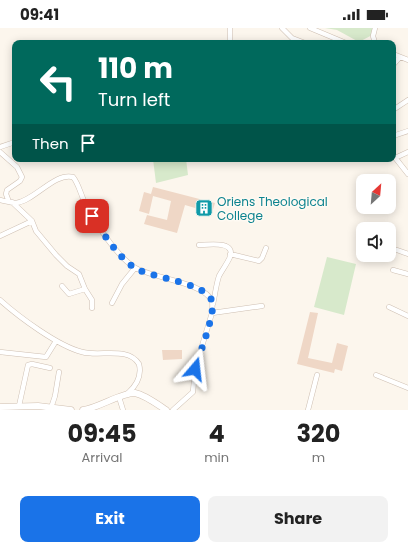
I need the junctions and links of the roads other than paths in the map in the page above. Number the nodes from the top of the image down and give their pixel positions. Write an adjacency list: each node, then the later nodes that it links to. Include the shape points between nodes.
1 (230, 28): 5 (street)
2 (282, 28): 6 (street)
3 (310, 28): 7 (street)
4 (375, 28): 8 (street)
5 (230, 40)
6 (297, 40)
7 (339, 40)
8 (375, 40)
9 (396, 56): 10 (street)
10 (400, 58): 11 (street); 12 (street)
11 (408, 60)
12 (396, 62)
13 (408, 100): 14 (street)
14 (396, 108)
15 (408, 132): 16 (street)
16 (396, 135)
17 (12, 143): 18 (street)
18 (0, 147)
19 (0, 152): 25 (street, via 17,167 22,177 7,190)
20 (408, 152): 21 (street)
21 (396, 155)
22 (396, 159): 23 (street)
23 (408, 174)
24 (0, 200): 25 (street)
25 (10, 202): 26 (street); 33 (street, via 22,201 58,180 73,177 85,204 100,228 120,254)
26 (32, 221): 27 (street); 37 (street, via 36,231 56,255 79,274)
27 (0, 236)
28 (198, 245): 31 (street, via 223,245 229,249)
29 (266, 248): 31 (street, via 259,261)
30 (397, 250): 32 (street)
31 (230, 254): 40 (street, via 220,276)
32 (408, 254)
33 (135, 268): 39 (street, via 122,284); 40 (street, via 173,279 203,292 212,300)
34 (393, 270): 35 (street)
35 (408, 274)
36 (62, 286): 37 (street, via 70,294)
37 (85, 290): 42 (street, via 92,300)
38 (0, 300): 46 (street)
39 (112, 303)
40 (212, 306): 44 (street)
41 (262, 306): 44 (street)
42 (92, 308)
43 (389, 308): 45 (street)
44 (212, 313): 62 (street, via 195,369 194,392)
45 (408, 316)
46 (56, 341): 47 (street, via 46,357); 53 (street, via 83,353 133,357 139,364 140,374 135,387)
47 (0, 352)
48 (50, 368): 55 (street, via 28,365)
49 (59, 372): 57 (street)
50 (317, 375): 63 (street)
51 (376, 375): 52 (street)
52 (408, 388)
53 (128, 394): 54 (street); 61 (street, via 146,397)
54 (119, 397): 59 (street); 60 (street)
55 (19, 406): 56 (street); 57 (street)
56 (0, 407)
57 (52, 408): 58 (street)
58 (70, 410)
59 (83, 410)
60 (123, 410)
61 (166, 410)
62 (173, 410)
63 (308, 410)

